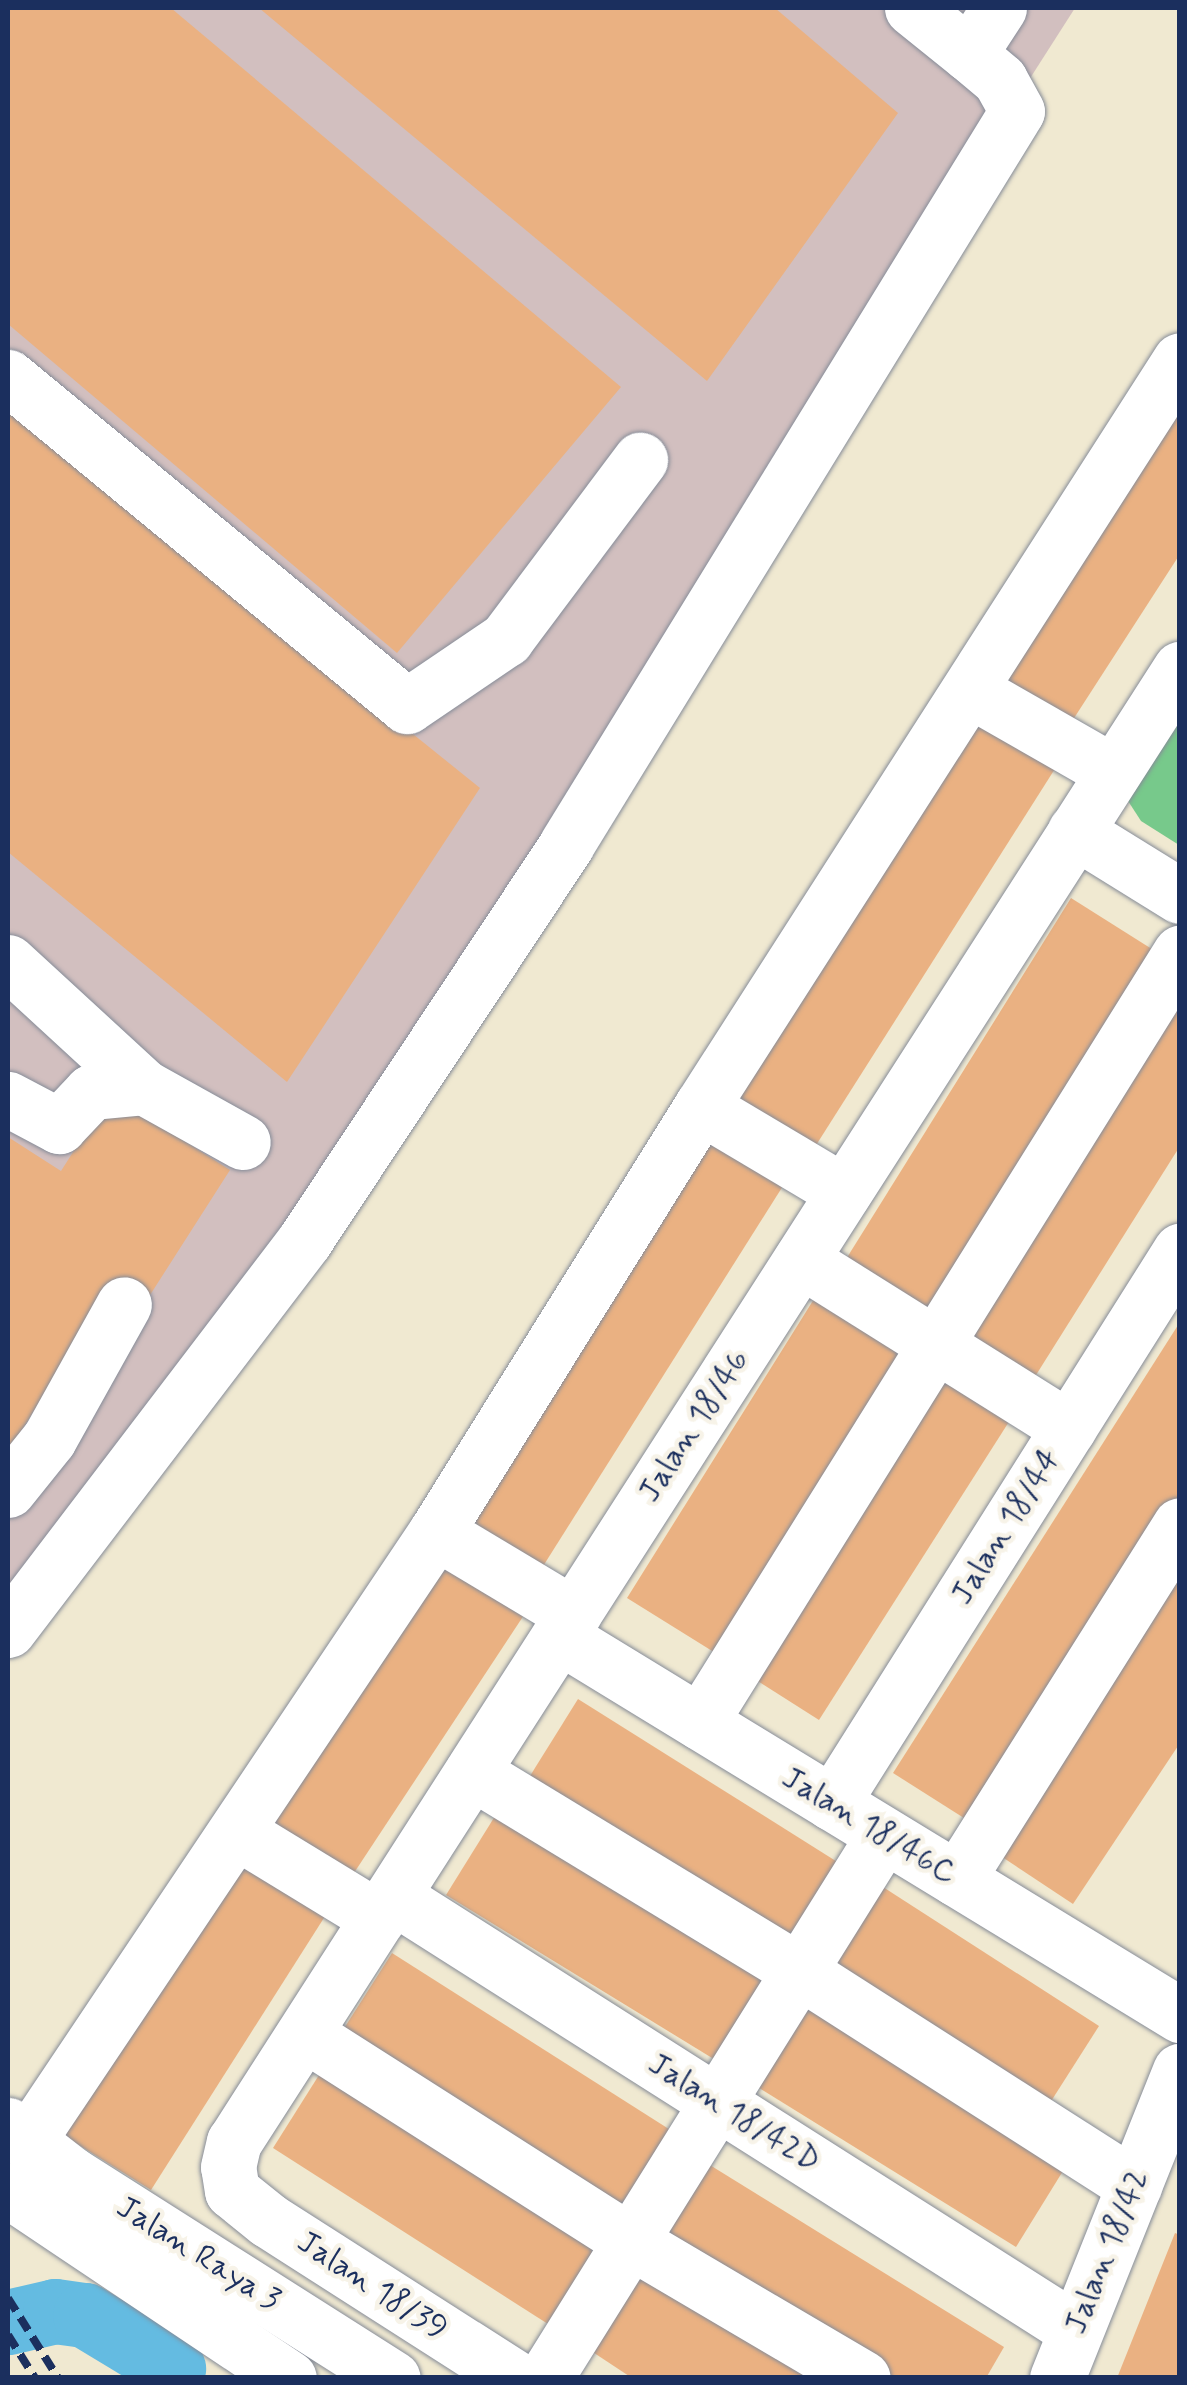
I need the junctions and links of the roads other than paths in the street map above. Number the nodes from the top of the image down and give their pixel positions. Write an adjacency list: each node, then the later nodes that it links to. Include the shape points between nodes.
1 (912, 8): 3 (street)
2 (999, 8): 3 (street)
3 (969, 54): 28 (street, via 1000,80 1017,111 566,845 316,1224)
4 (1180, 360): 8 (street)
5 (8, 377): 6 (street, via 407,706 506,639)
6 (640, 460)
7 (1180, 669): 9 (street, Jalan 18/46)
8 (970, 690): 9 (street); 16 (street)
9 (1113, 772): 10 (street, Jalan 18/46)
10 (1075, 831): 11 (street); 18 (street, Jalan 18/46)
11 (1180, 896)
12 (1180, 953): 22 (street)
13 (8, 962): 14 (street)
14 (144, 1088): 15 (street, via 91,1092 59,1126); 17 (street)
15 (8, 1099)
16 (701, 1108): 18 (street); 26 (street)
17 (243, 1142)
18 (844, 1192): 20 (street, Jalan 18/46)
19 (1178, 1258): 23 (street, Jalan 18/44)
20 (800, 1260): 22 (street); 27 (street, Jalan 18/46)
21 (124, 1304): 24 (street, via 50,1439)
22 (933, 1342): 23 (street); 29 (street)
23 (1069, 1428): 31 (street, Jalan 18/44)
24 (8, 1490)
25 (1180, 1525): 34 (street)
26 (436, 1532): 27 (street, Jalan 18/46C); 32 (street)
27 (566, 1625): 29 (street, Jalan 18/46C); 30 (street, Jalan 18/46)
28 (8, 1630)
29 (700, 1722): 31 (street, Jalan 18/46C)
30 (472, 1772): 35 (street, Jalan 18/46); 36 (street)
31 (832, 1803): 33 (street, Jalan 18/46C)
32 (238, 1833): 35 (street, Jalan 18/42D); 41 (street)
33 (884, 1835): 34 (street, Jalan 18/46C); 36 (street)
34 (957, 1879): 37 (street, Jalan 18/46C)
35 (386, 1908): 38 (street, Jalan 18/46); 40 (street, Jalan 18/42D)
36 (799, 1971): 40 (street); 42 (street)
37 (1180, 2015)
38 (304, 2034): 43 (street, Jalan 18/46, via 234,2142); 44 (street)
39 (1180, 2071): 42 (street, Jalan 18/42)
40 (717, 2102): 44 (street); 45 (street, Jalan 18/42D)
41 (14, 2152): 46 (street, Jalan Raya 3); 47 (street, Jalan Raya 3)
42 (1153, 2173): 45 (street, Jalan 18/42)
43 (232, 2190): 48 (street, Jalan 18/39)
44 (630, 2242): 49 (street); 50 (street)
45 (1066, 2353)
46 (290, 2378)
47 (393, 2378)
48 (514, 2378)
49 (544, 2378)
50 (863, 2378)

